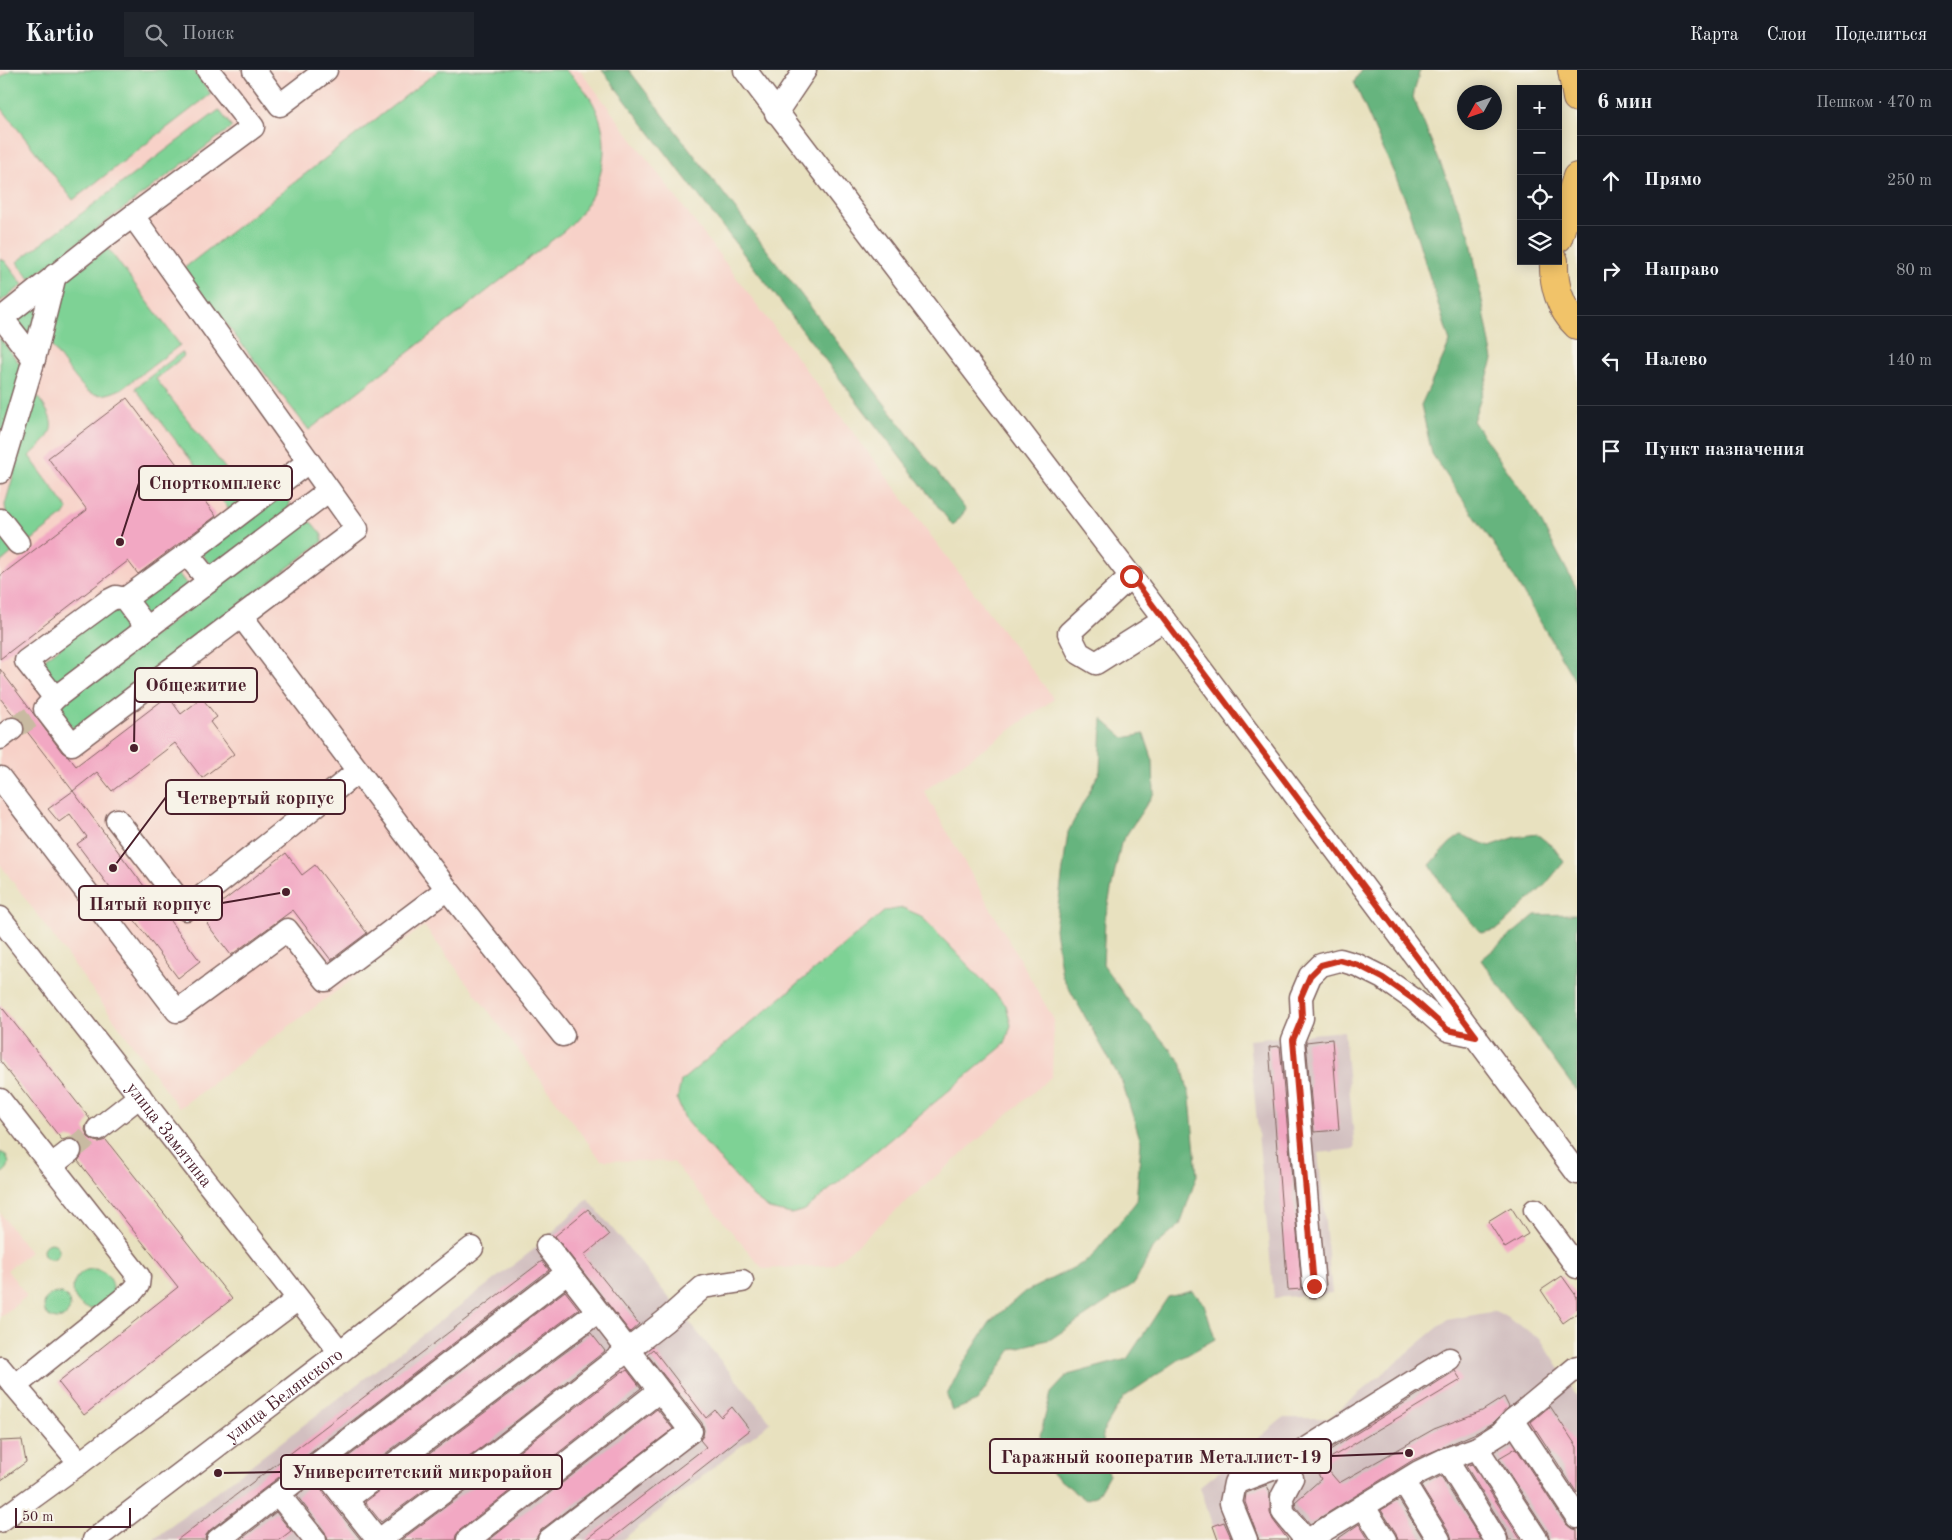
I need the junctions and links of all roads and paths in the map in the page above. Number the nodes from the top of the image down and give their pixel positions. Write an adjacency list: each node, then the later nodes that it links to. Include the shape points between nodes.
1 (208, 70): 10 (street)
2 (254, 70): 8 (street)
3 (326, 70): 8 (street, via 280,105)
4 (745, 70): 9 (street)
5 (806, 70): 9 (street)
6 (1572, 70): 7 (main road)
7 (1577, 98)
8 (276, 100): 10 (street)
9 (776, 113): 24 (street)
10 (248, 121): 12 (street, via 253,127)
11 (1577, 177): 13 (main road)
12 (133, 216): 15 (street); 18 (street)
13 (1566, 225)
14 (1554, 265): 16 (main road, via 1560,298)
15 (55, 275): 17 (street); 17 (street, via 2,318)
16 (1577, 325)
17 (34, 360): 19 (street)
18 (308, 462): 20 (street); 23 (street)
19 (0, 472)
20 (328, 491): 25 (street); 27 (street, via 357,529)
21 (0, 520): 22 (street)
22 (18, 543)
23 (188, 554): 25 (street); 26 (street)
24 (1131, 576): 28 (street); 28 (street, via 1069,632 1079,653 1096,663)
25 (209, 581): 29 (street)
26 (126, 599): 29 (street); 30 (street, via 116,597 108,601 26,661)
27 (242, 617): 30 (street, via 72,744 45,709); 31 (street)
28 (1164, 620): 37 (street)
29 (146, 628): 30 (street)
30 (55, 698)
31 (358, 771): 33 (street, via 287,842 186,909); 34 (street)
32 (0, 778): 34 (street, via 177,1011 287,930 326,980)
33 (117, 820)
34 (447, 889): 36 (street)
35 (0, 918): 38 (street, улица Замятина)
36 (563, 1035)
37 (1476, 1036): 43 (street); 50 (street, via 1448,1030 1413,999 1358,965 1340,960 1321,965 1310,976 1301,997 1302,1018 1293,1040)
38 (140, 1096): 40 (street); 51 (street, улица Замятина)
39 (0, 1100): 42 (street)
40 (98, 1129)
41 (70, 1151): 42 (street)
42 (52, 1166): 58 (street, via 139,1277 138,1285)
43 (1577, 1173)
44 (1535, 1210): 47 (street)
45 (547, 1246): 48 (street)
46 (472, 1248): 54 (street, улица Белянского)
47 (1577, 1267)
48 (567, 1273): 52 (street); 64 (street)
49 (742, 1281): 53 (street, via 703,1287)
50 (1314, 1286)
51 (298, 1298): 54 (street, улица Замятина); 63 (street)
52 (597, 1312): 53 (street); 68 (street)
53 (627, 1350): 59 (street); 76 (street)
54 (340, 1352): 74 (street, улица Белянского)
55 (1449, 1359): 65 (street)
56 (1577, 1367): 60 (street)
57 (0, 1368): 58 (street)
58 (15, 1386): 63 (street)
59 (659, 1391): 77 (street); 78 (street, via 691,1431)
60 (1513, 1420): 61 (street, via 1501,1433); 70 (street)
61 (1477, 1448): 62 (street); 83 (street)
62 (1446, 1459): 66 (street); 82 (street)
63 (80, 1463): 71 (street)
64 (318, 1464): 67 (street); 68 (street)
65 (1283, 1465): 73 (street, via 1292,1478 1282,1497 1283,1512); 79 (street, via 1235,1483 1231,1503)
66 (1404, 1483): 69 (street); 81 (street)
67 (278, 1494): 72 (street); 75 (street)
68 (347, 1499): 76 (street)
69 (1363, 1506): 73 (street); 80 (street)
70 (1577, 1517)
71 (0, 1521)
72 (305, 1537)
73 (1312, 1539)
74 (94, 1540)
75 (218, 1540)
76 (378, 1540)
77 (468, 1540)
78 (548, 1540)
79 (1246, 1540)
80 (1385, 1540)
81 (1439, 1540)
82 (1496, 1540)
83 (1538, 1540)

